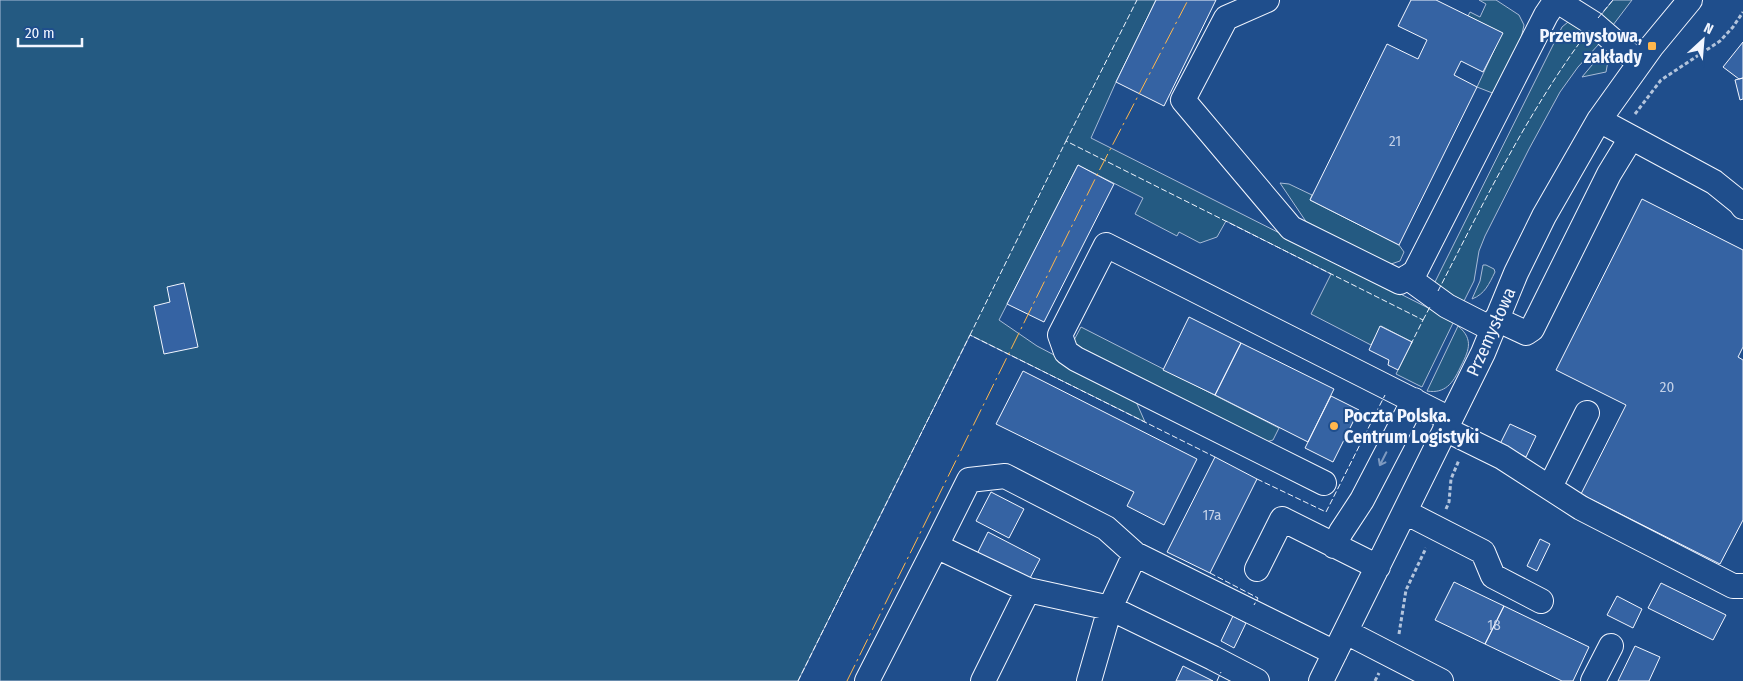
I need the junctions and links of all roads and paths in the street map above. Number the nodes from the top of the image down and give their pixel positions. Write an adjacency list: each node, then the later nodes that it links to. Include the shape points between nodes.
1 (1267, 0): 8 (street, via 1226,18 1184,100 1291,228 1400,282)
2 (1556, 0): 4 (street, via 1594,24); 8 (street, via 1415,272)
3 (1690, 0): 4 (street, Przemysłowa)
4 (1639, 63): 5 (street, Przemysłowa)
5 (1599, 120): 6 (street); 9 (street, Przemysłowa, via 1544,216)
6 (1630, 138): 7 (street, via 1714,182); 9 (street, via 1532,329 1526,333)
7 (1743, 208)
8 (1407, 277): 9 (street, via 1447,306)
9 (1494, 324): 12 (street, Przemysłowa)
10 (1414, 400): 12 (street); 13 (street, via 1106,245 1060,335 1066,352); 17 (street, one-way to 17)
11 (1587, 413): 14 (street)
12 (1448, 424): 14 (street); 15 (street, Przemysłowa)
13 (1324, 483)
14 (1550, 487): 21 (street, via 1581,508 1724,582)
15 (1405, 512): 19 (street, Przemysłowa); 23 (street, via 1483,552 1493,576)
16 (936, 546): 18 (street, via 969,480 1005,476 1106,528); 22 (street); 28 (street)
17 (1334, 546): 19 (street); 20 (street, via 1282,519)
18 (1135, 554): 24 (street); 27 (street)
19 (1378, 567): 25 (street, Przemysłowa)
20 (1257, 569)
21 (1743, 586)
22 (1028, 590): 24 (street); 29 (street)
23 (1541, 601)
24 (1110, 608): 30 (street); 31 (street)
25 (1346, 632): 27 (street, Przemysłowa); 33 (street)
26 (1611, 646): 34 (street)
27 (1335, 653): 32 (street, Przemysłowa)
28 (867, 681)
29 (983, 681)
30 (1089, 681)
31 (1257, 681)
32 (1320, 681)
33 (1441, 681)
34 (1593, 681)

